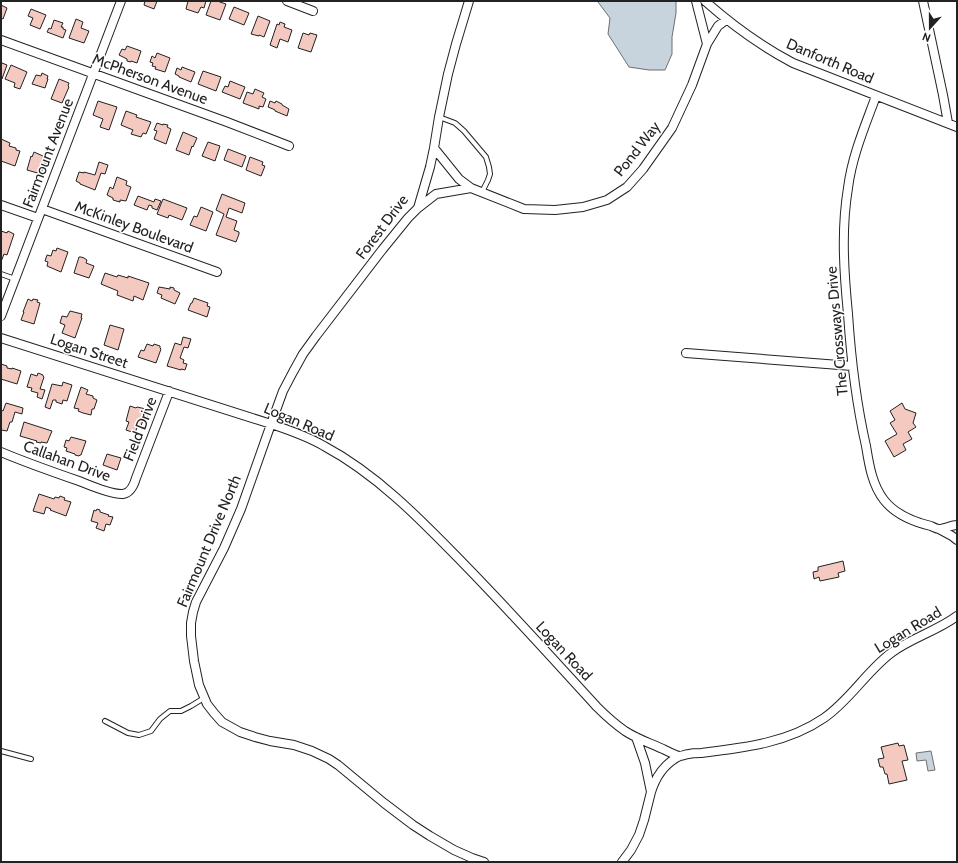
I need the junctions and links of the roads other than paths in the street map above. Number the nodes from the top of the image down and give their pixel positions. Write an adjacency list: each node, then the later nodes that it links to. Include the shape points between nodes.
1 (122, 1): 11 (street, Fairmount Avenue)
2 (287, 1): 7 (street)
3 (469, 1): 13 (street, Forest Drive)
4 (696, 1): 10 (street)
5 (705, 1): 8 (street, Danforth Road)
6 (923, 1): 14 (street)
7 (313, 11)
8 (726, 20): 10 (street, Pond Way, via 718,26); 12 (street, Danforth Road, via 793,63)
9 (1, 40): 11 (street, McPherson Avenue)
10 (707, 44): 19 (street, Pond Way, via 692,86 672,128 627,187 607,200 583,207 555,210 524,209)
11 (93, 74): 16 (street, McPherson Avenue); 21 (street, Fairmount Avenue)
12 (876, 96): 14 (street, Danforth Road); 30 (street, The Crossways Drive, via 853,164 845,211 845,285)
13 (439, 117): 17 (street, Forest Drive); 19 (lane, via 455,123 486,157 490,174)
14 (948, 123): 15 (street, Danforth Road)
15 (957, 127)
16 (289, 146)
17 (434, 148): 18 (street, Pond Way, via 459,179); 22 (street, Forest Drive)
18 (471, 188): 19 (street, Pond Way); 22 (street, Pond Way, via 436,194)
19 (482, 192)
20 (1, 205): 23 (street)
21 (42, 208): 23 (street, Fairmount Avenue); 24 (street, McKinley Boulevard)
22 (418, 208): 32 (street, Forest Drive, via 316,336 293,372)
23 (38, 218): 26 (street, Fairmount Avenue)
24 (217, 272)
25 (1, 274): 26 (lane)
26 (15, 279): 27 (street, Fairmount Avenue)
27 (1, 316)
28 (1, 338): 31 (street, Logan Street)
29 (686, 353): 30 (street)
30 (852, 366): 36 (street, The Crossways Drive, via 861,424 872,473 880,494 900,513)
31 (169, 391): 32 (street, Logan Road); 34 (street, Field Drive, via 136,478 129,491)
32 (271, 424): 39 (street, Fairmount Drive North, via 241,509 193,612 191,636 194,661); 41 (street, Logan Road, via 326,446 373,478 400,501 491,592 614,723)
33 (1, 452): 34 (street, Callahan Drive, via 91,486)
34 (124, 494)
35 (957, 525): 36 (street)
36 (939, 529): 37 (street, The Crossways Drive)
37 (957, 540)
38 (957, 616): 43 (street, Logan Road, via 893,651 838,707 808,728 786,738 759,744)
39 (204, 698): 40 (lane, via 181,711 170,711 151,731 139,735 128,733); 46 (street, Fairmount Drive North, via 214,714 227,725 255,737 294,745 328,758 418,829 454,850)
40 (105, 721)
41 (636, 737): 43 (street, Logan Road); 45 (street)
42 (1, 751): 44 (lane)
43 (680, 756): 45 (street, via 667,764 658,774)
44 (31, 759)
45 (651, 792): 47 (street, via 639,835)
46 (484, 862)
47 (622, 862)

